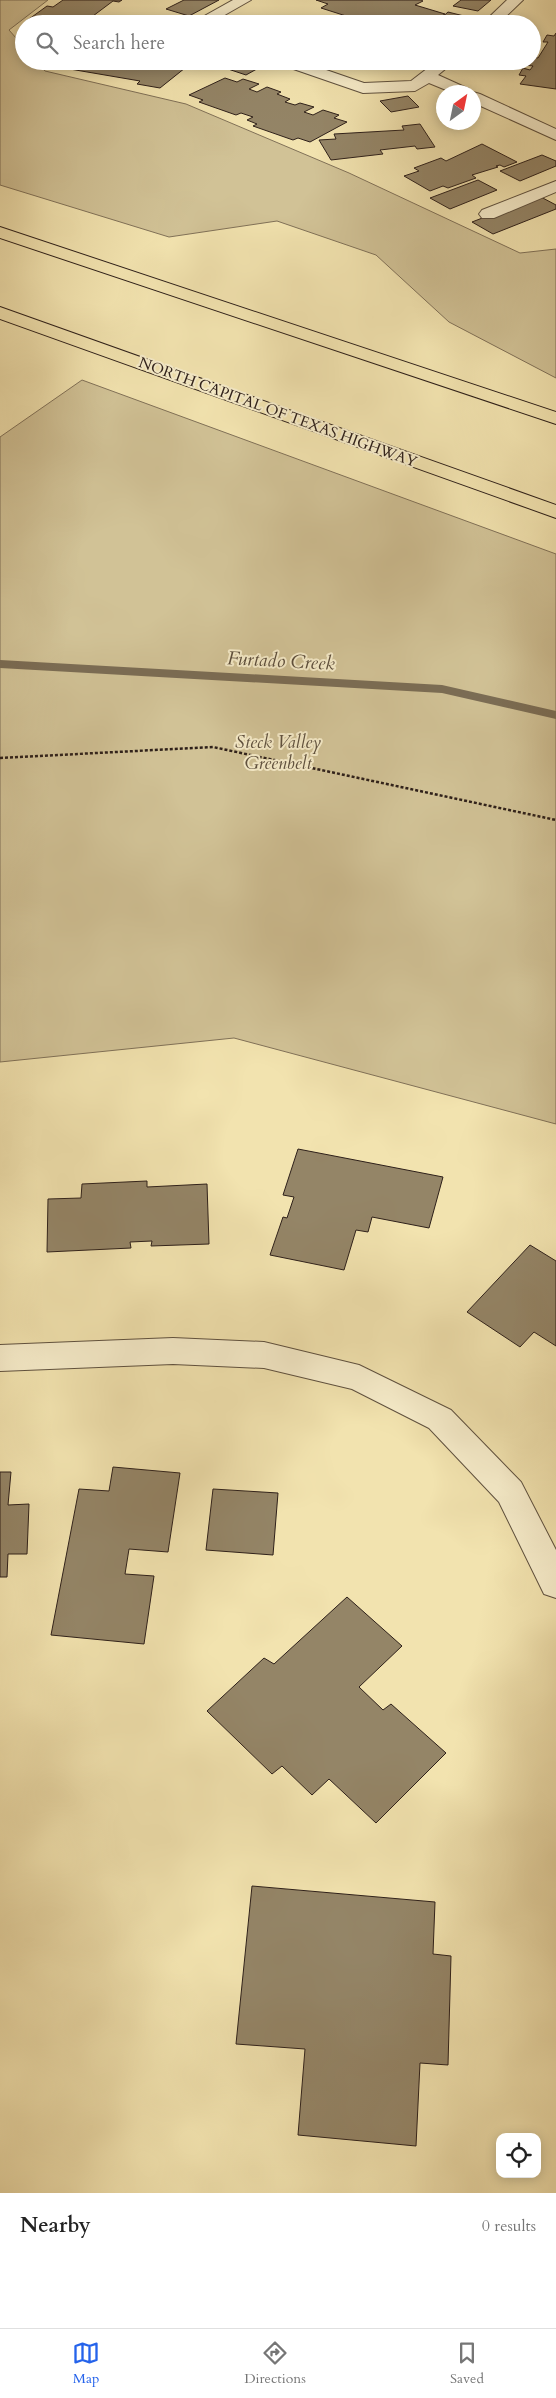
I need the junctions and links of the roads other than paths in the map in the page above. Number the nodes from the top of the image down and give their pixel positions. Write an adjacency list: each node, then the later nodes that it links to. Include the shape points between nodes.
1 (244, 0): 3 (street)
2 (516, 0): 4 (street)
3 (215, 15)
4 (499, 15)
5 (310, 70): 7 (street, via 363,88 415,86)
6 (437, 70): 7 (street)
7 (430, 77): 8 (street)
8 (448, 85)
9 (481, 100): 10 (street)
10 (556, 135)
11 (556, 186): 12 (street)
12 (488, 214)
13 (0, 232): 15 (highway)
14 (0, 313): 16 (highway, NORTH CAPITAL OF TEXAS HIGHWAY)
15 (556, 418)
16 (556, 512)
17 (0, 1358): 18 (street, via 173,1351 264,1354 359,1378 440,1418 510,1492)
18 (556, 1583)

